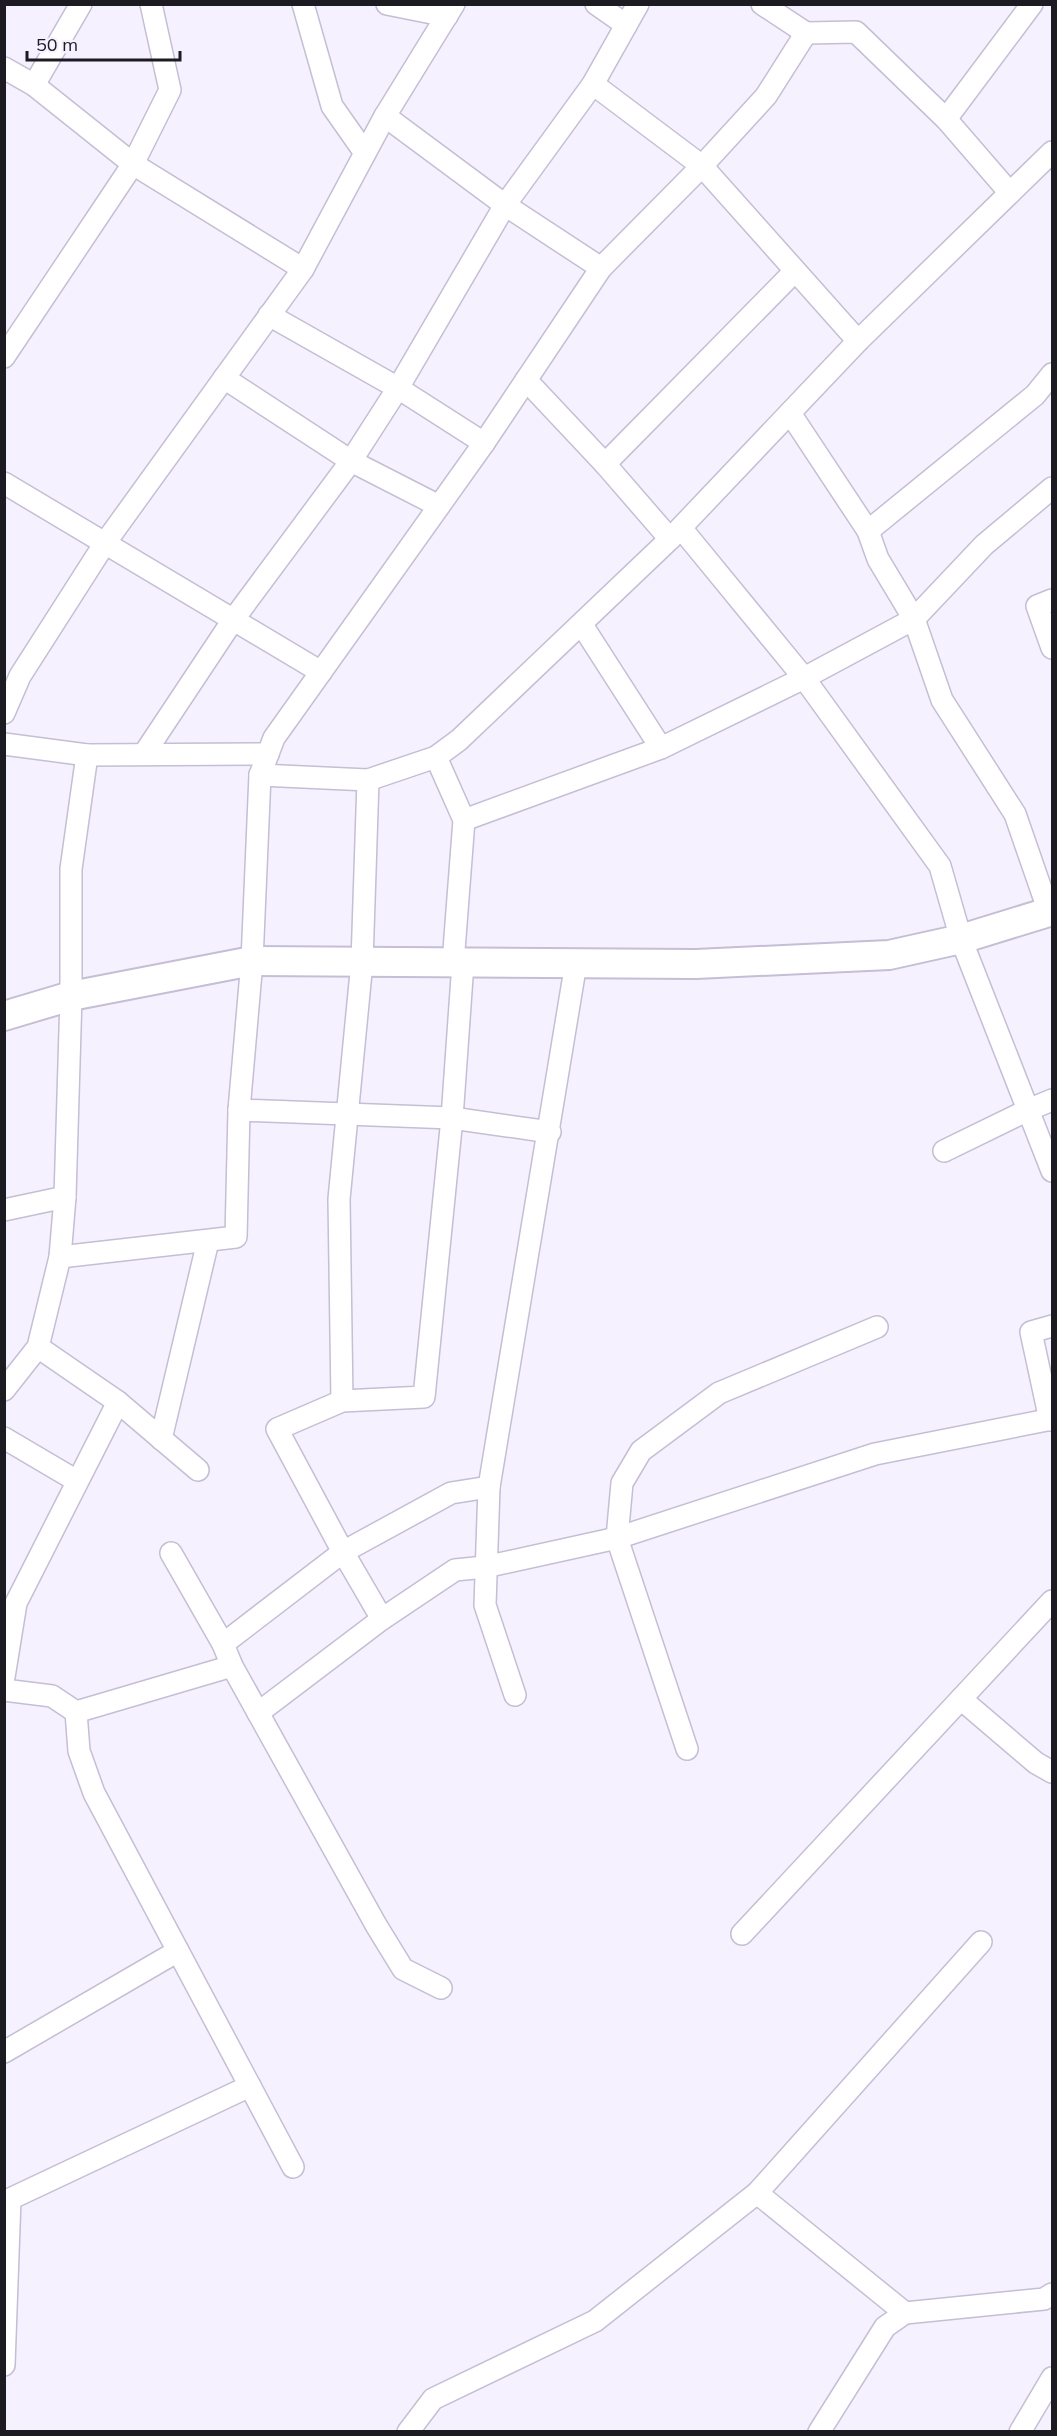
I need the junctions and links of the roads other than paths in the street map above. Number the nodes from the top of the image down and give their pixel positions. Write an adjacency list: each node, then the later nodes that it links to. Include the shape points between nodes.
1 (81, 4): 14 (street)
2 (151, 4): 18 (street, via 170,90)
3 (303, 4): 17 (street, via 332,106)
4 (387, 4): 9 (street)
5 (596, 4): 10 (street)
6 (638, 4): 10 (street)
7 (762, 4): 11 (street)
8 (1032, 4): 16 (street)
9 (449, 8): 15 (street)
10 (626, 25): 13 (street)
11 (806, 33): 16 (street, via 855,32); 19 (street, via 766,96)
12 (4, 68): 14 (street)
13 (593, 84): 19 (street); 22 (street)
14 (34, 85): 18 (street)
15 (385, 116): 17 (street); 22 (street)
16 (946, 119): 21 (street)
17 (365, 153): 24 (street)
18 (133, 164): 24 (street); 28 (street)
19 (702, 166): 23 (street); 25 (street)
20 (1048, 166): 21 (street)
21 (1011, 193): 27 (street)
22 (505, 205): 23 (street); 32 (street)
23 (602, 268): 31 (street)
24 (303, 269): 26 (street)
25 (795, 270): 27 (street); 36 (street)
26 (268, 315): 30 (street); 32 (street)
27 (858, 341): 33 (street)
28 (4, 357)
29 (1053, 374): 40 (street, via 1035,395)
30 (224, 378): 35 (street); 42 (street)
31 (526, 380): 34 (street); 36 (street)
32 (398, 388): 34 (street); 35 (street)
33 (790, 413): 40 (street); 41 (street)
34 (484, 443): 39 (street)
35 (351, 461): 39 (street); 45 (street)
36 (605, 464): 41 (street)
37 (4, 483): 42 (street)
38 (1053, 488): 44 (street, via 984,545)
39 (439, 506): 48 (street)
40 (868, 531): 44 (street, via 878,559)
41 (676, 534): 46 (street); 49 (street)
42 (105, 543): 45 (street); 50 (street, via 20,676)
43 (1053, 600): 47 (street, via 1036,606)
44 (914, 619): 49 (street); 60 (street, via 942,700 1015,814)
45 (233, 620): 48 (street); 54 (street)
46 (582, 625): 52 (street); 56 (street)
47 (1053, 648)
48 (321, 672): 55 (street, via 274,738)
49 (804, 678): 52 (street); 61 (street, via 940,866)
50 (4, 713)
51 (4, 744): 53 (street)
52 (661, 748): 59 (street)
53 (87, 754): 54 (street); 66 (street, via 71,869)
54 (144, 754): 55 (street)
55 (268, 754): 57 (street)
56 (436, 757): 58 (street); 59 (street)
57 (260, 775): 58 (street); 62 (street)
58 (368, 780): 63 (street)
59 (464, 820): 64 (street)
60 (1051, 912): 61 (street)
61 (961, 939): 65 (street, via 889,956 696,964); 70 (street)
62 (252, 961): 63 (street); 66 (street); 69 (street)
63 (362, 962): 64 (street); 71 (street)
64 (458, 963): 65 (street); 72 (street)
65 (576, 963): 73 (street)
66 (71, 996): 67 (street); 76 (street)
67 (4, 1016)
68 (1053, 1100): 70 (street)
69 (239, 1110): 71 (street); 78 (street, via 236,1237)
70 (1028, 1110): 74 (street); 75 (street)
71 (347, 1114): 72 (street); 84 (street, via 339,1199)
72 (452, 1118): 73 (street); 84 (street, via 424,1397)
73 (550, 1132): 91 (street)
74 (944, 1151)
75 (1053, 1171)
76 (65, 1197): 77 (street); 79 (street)
77 (4, 1210)
78 (208, 1241): 79 (street); 88 (street)
79 (60, 1257): 82 (street)
80 (1053, 1326): 86 (street, via 1030,1332)
81 (877, 1327): 92 (street, via 719,1393 641,1451 622,1483)
82 (38, 1347): 83 (street); 85 (street)
83 (4, 1390)
84 (342, 1401): 93 (street, via 277,1429)
85 (118, 1402): 88 (street); 90 (street)
86 (1051, 1419): 92 (street, via 875,1454)
87 (4, 1438): 90 (street)
88 (161, 1439): 89 (street)
89 (198, 1470)
90 (78, 1481): 96 (street)
91 (489, 1487): 93 (street, via 451,1493); 95 (street)
92 (617, 1538): 95 (street); 107 (street)
93 (343, 1552): 98 (street); 99 (street)
94 (171, 1553): 99 (street)
95 (485, 1567): 98 (street, via 455,1570); 103 (street, via 485,1605)
96 (10, 1601): 101 (street)
97 (1053, 1601): 104 (street)
98 (382, 1619): 106 (street)
99 (223, 1644): 100 (street)
100 (232, 1666): 105 (street); 106 (street)
101 (4, 1677)
102 (4, 1690): 105 (street, via 52,1696)
103 (514, 1695)
104 (961, 1699): 108 (street, via 1036,1763); 109 (street)
105 (76, 1712): 111 (street, via 79,1751 94,1793)
106 (258, 1713): 112 (street, via 403,1969)
107 (687, 1749)
108 (1053, 1772)
109 (742, 1934)
110 (981, 1942): 116 (street)
111 (178, 1951): 113 (street); 114 (street)
112 (441, 1988)
113 (4, 2052)
114 (250, 2086): 115 (street); 119 (street, via 10,2199)
115 (293, 2167)
116 (757, 2193): 118 (street); 122 (street, via 596,2321 433,2399)
117 (1053, 2294): 118 (street, via 1044,2299)
118 (905, 2313): 123 (street, via 885,2327)
119 (4, 2365)
120 (1053, 2378): 121 (street)
121 (1024, 2430)
122 (408, 2432)
123 (819, 2432)

